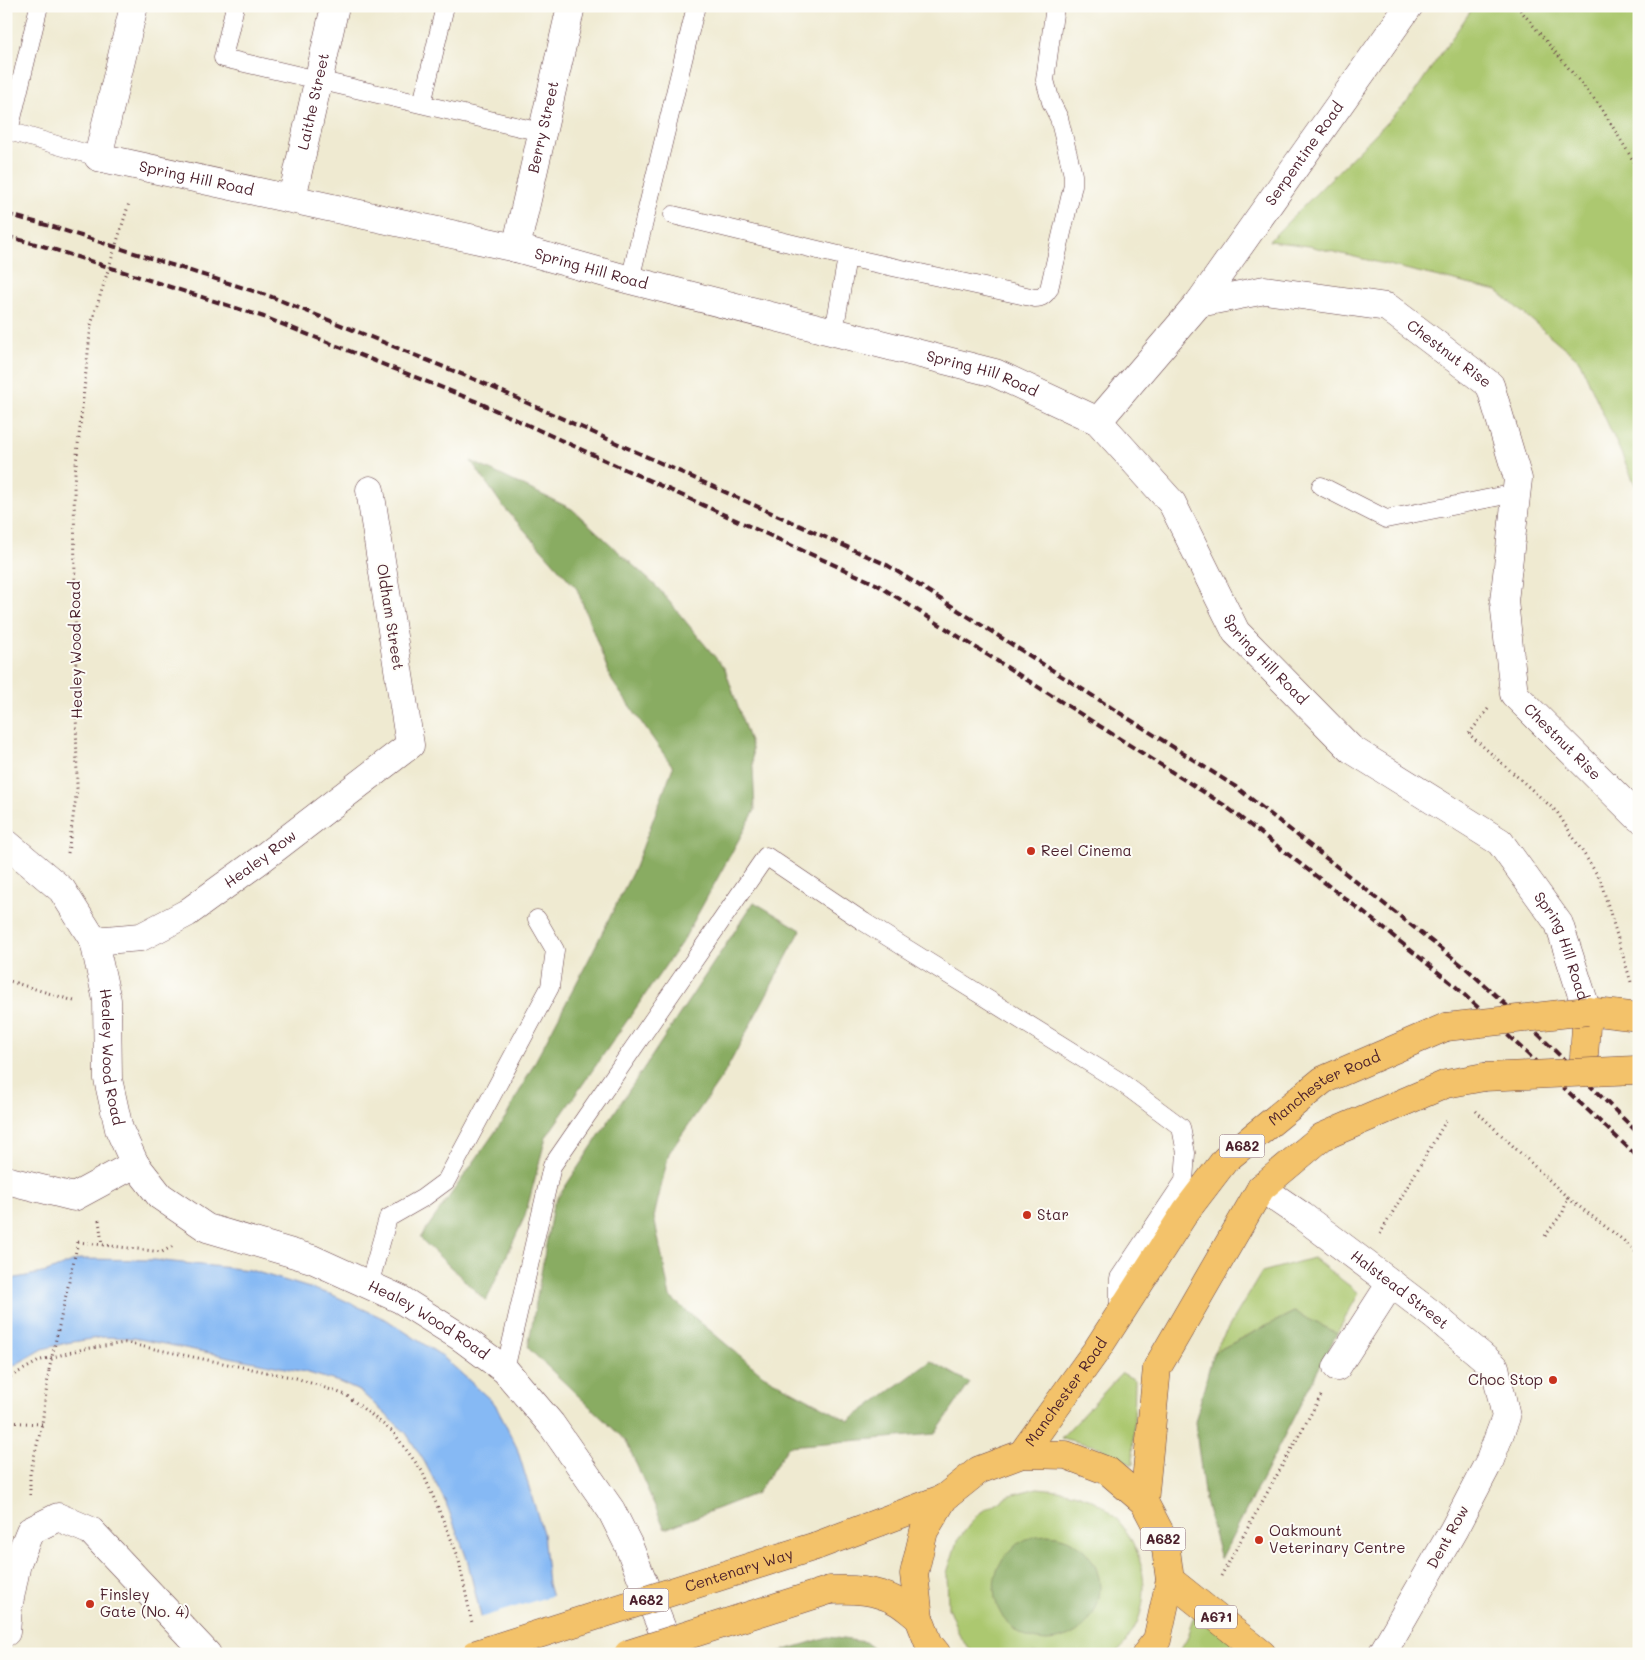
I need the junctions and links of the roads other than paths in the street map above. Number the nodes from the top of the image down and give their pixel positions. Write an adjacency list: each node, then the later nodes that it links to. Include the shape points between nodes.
1 (39, 6): 13 (lane, via 9,131)
2 (134, 6): 13 (street)
3 (235, 6): 10 (lane, via 223,58)
4 (335, 6): 10 (street, Laithe Street)
5 (445, 6): 11 (lane)
6 (571, 6): 12 (street, Berry Street)
7 (696, 6): 18 (lane)
8 (1055, 6): 17 (lane, via 1046,80 1050,102 1060,118 1073,185 1046,294 1035,298)
9 (1409, 6): 19 (street, Serpentine Road)
10 (317, 80): 11 (lane); 14 (street, Laithe Street)
11 (422, 104): 12 (lane)
12 (541, 132): 16 (street, Berry Street)
13 (98, 157): 14 (street, Spring Hill Road)
14 (292, 198): 16 (street, Spring Hill Road)
15 (673, 215): 17 (lane)
16 (516, 248): 18 (street, Spring Hill Road)
17 (847, 257): 20 (lane)
18 (630, 280): 20 (street, Spring Hill Road)
19 (1199, 302): 21 (street); 24 (street, Chestnut Rise, via 1265,290 1388,307 1490,385 1518,478)
20 (834, 332): 21 (street, Spring Hill Road, via 996,373)
21 (1098, 420): 30 (street, Spring Hill Road, via 1172,503 1236,632 1351,749 1500,842 1558,924)
22 (1321, 486): 24 (lane, via 1386,518)
23 (370, 490): 25 (street, Oldham Street)
24 (1516, 493): 26 (street, Chestnut Rise, via 1504,601 1514,694)
25 (410, 745): 29 (street, Healey Row, via 187,913 141,937)
26 (1639, 818)
27 (6, 843): 29 (street, Healey Wood Road, via 62,890)
28 (537, 919): 38 (lane, via 554,950 550,988 446,1181 388,1218)
29 (94, 941): 34 (street, Healey Wood Road, via 107,1000 108,1079 119,1128)
30 (1583, 998): 31 (main road, Manchester Road / A682); 33 (main road); 39 (main road, Manchester Road / A682, bridge, via 1446,1027 1323,1080 1225,1160 1186,1211)
31 (1639, 1016)
32 (1637, 1070): 33 (main road, A682, bridge)
33 (1583, 1072): 36 (main road, A682, bridge, via 1484,1077 1322,1137)
34 (135, 1164): 35 (street, via 74,1197); 38 (street, Healey Wood Road, via 160,1196 206,1228 312,1258)
35 (6, 1180)
36 (1261, 1188): 37 (street, Halstead Street); 45 (main road, A682, via 1157,1368)
37 (1391, 1283): 40 (street); 42 (street, Halstead Street, via 1495,1367)
38 (370, 1285): 41 (street, Healey Wood Road, via 400,1299 462,1338)
39 (1119, 1315): 41 (lane, via 1120,1278 1184,1181 1186,1153 1181,1127 1122,1084 864,922 766,856 552,1166); 43 (main road, Manchester Road / A682)
40 (1337, 1367)
41 (504, 1370): 52 (street, Healey Wood Road, via 551,1424 611,1510)
42 (1506, 1417): 56 (street, Dent Row, via 1490,1460 1454,1529)
43 (1022, 1454): 44 (main road, Manchester Road / A682, via 978,1470); 45 (main road, Manchester Road / A682, via 1066,1455 1108,1471)
44 (944, 1498): 47 (main road, Manchester Road / A682, via 924,1531 914,1574); 49 (main road, Centenary Way / A682, bridge, via 816,1546)
45 (1144, 1502): 46 (main road, Manchester Road / A682, via 1165,1542)
46 (1170, 1580): 54 (main road, Manchester Road / A682, via 1156,1640); 55 (main road, A671)
47 (918, 1618): 51 (main road, A682, bridge, via 897,1601 873,1592 830,1590); 53 (main road, Manchester Road / A682)
48 (6, 1632): 50 (street, via 17,1563 30,1531 58,1517 91,1531)
49 (474, 1641)
50 (207, 1654)
51 (628, 1654)
52 (672, 1654)
53 (938, 1654)
54 (1146, 1654)
55 (1262, 1654)
56 (1382, 1654)

